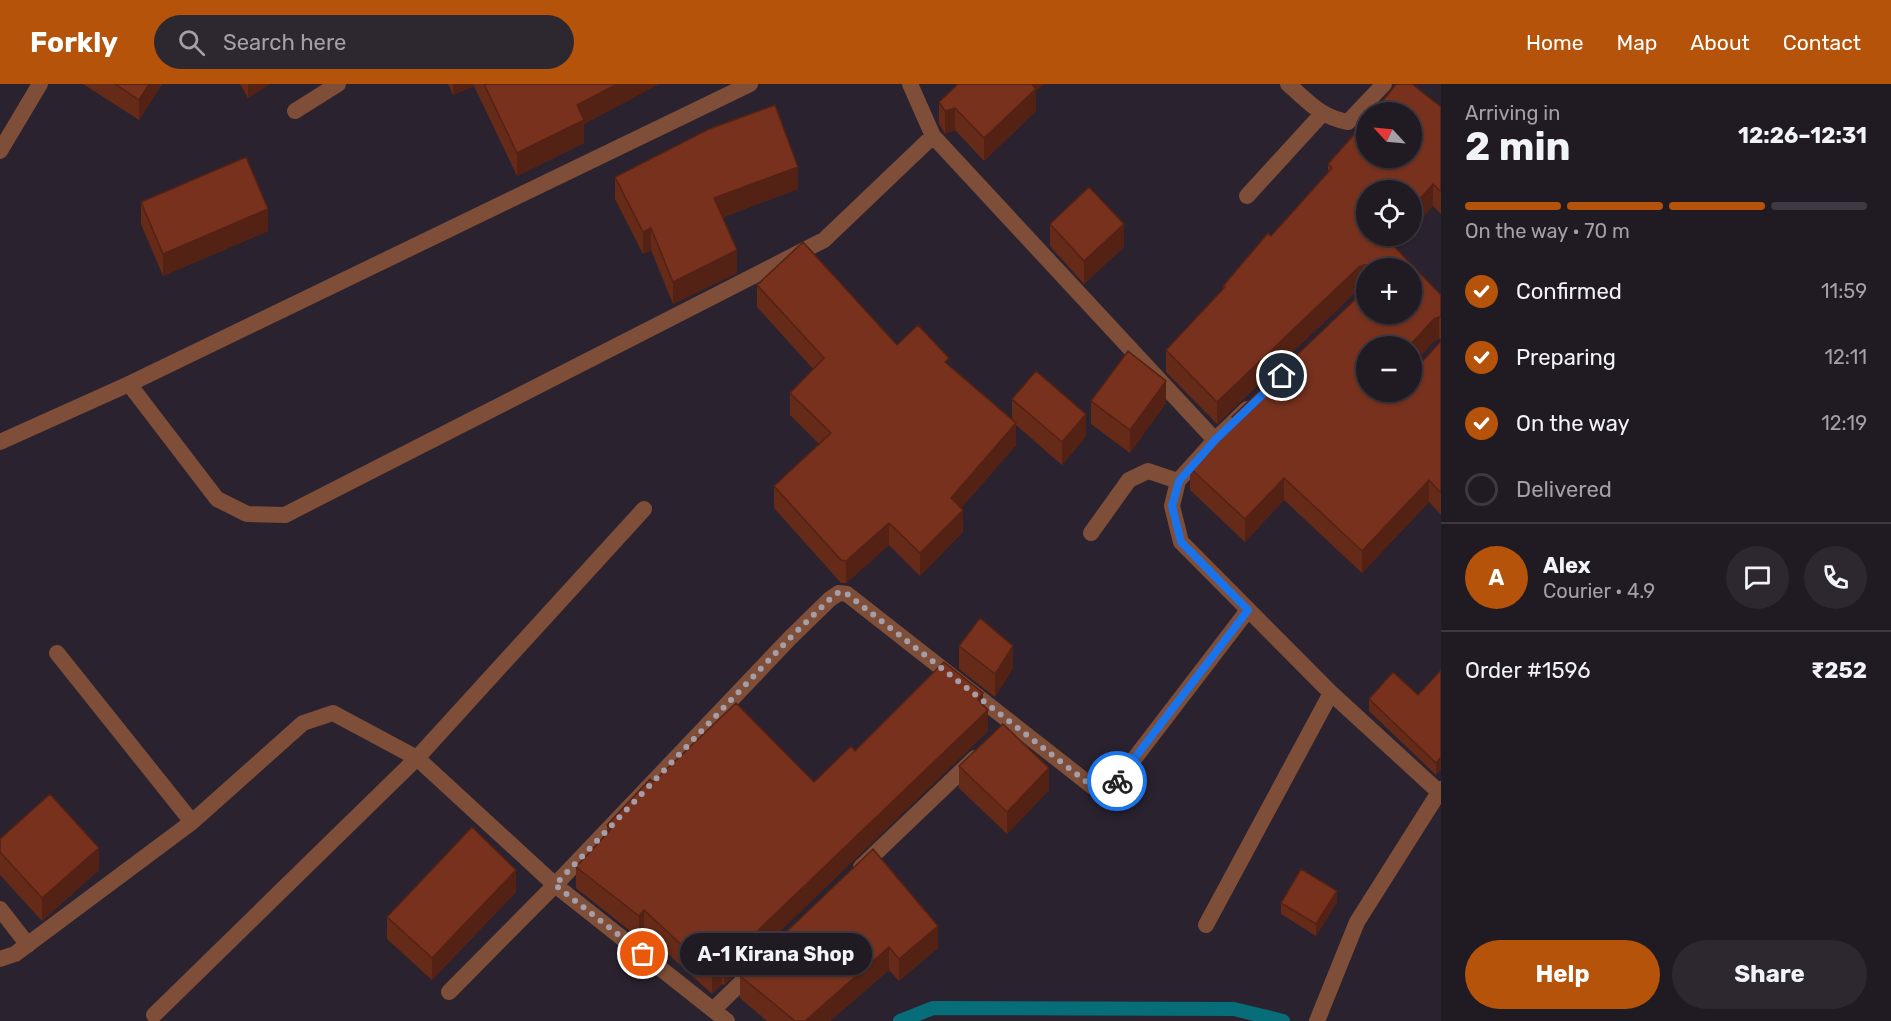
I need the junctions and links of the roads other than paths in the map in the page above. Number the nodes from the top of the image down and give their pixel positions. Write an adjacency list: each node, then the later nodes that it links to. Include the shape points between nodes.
1 (40, 84): 10 (street)
2 (338, 84): 7 (street)
3 (750, 84): 12 (street)
4 (910, 84): 9 (street)
5 (1288, 84): 8 (street)
6 (1384, 84): 8 (street, via 1348,122)
7 (295, 111)
8 (1322, 114): 11 (street)
9 (933, 136): 12 (street, via 824,240 285,515 246,514 217,499); 14 (street)
10 (0, 151)
11 (1247, 196)
12 (129, 384): 15 (street)
13 (1257, 400): 14 (street)
14 (1215, 440): 16 (street)
15 (0, 442)
16 (1179, 481): 18 (street, via 1148,471 1129,480); 19 (street, via 1172,506 1181,542)
17 (644, 509): 23 (street)
18 (1091, 532)
19 (1248, 610): 21 (street); 27 (street, via 1118,780 1106,787 1093,787 1007,727 847,594 839,592 790,638)
20 (57, 653): 25 (street)
21 (1331, 693): 24 (street); 29 (street)
22 (986, 747): 26 (street)
23 (417, 758): 25 (street, via 333,713 303,723); 27 (street); 35 (street)
24 (1440, 790): 37 (street, via 1357,922)
25 (192, 822): 30 (street)
26 (850, 878)
27 (555, 885): 33 (street); 34 (street)
28 (0, 909): 30 (street)
29 (1206, 925)
30 (28, 945): 31 (street)
31 (0, 958)
32 (765, 960): 34 (street)
33 (449, 992)
34 (714, 1009): 36 (street)
35 (154, 1016)
36 (727, 1021)
37 (1317, 1021)

